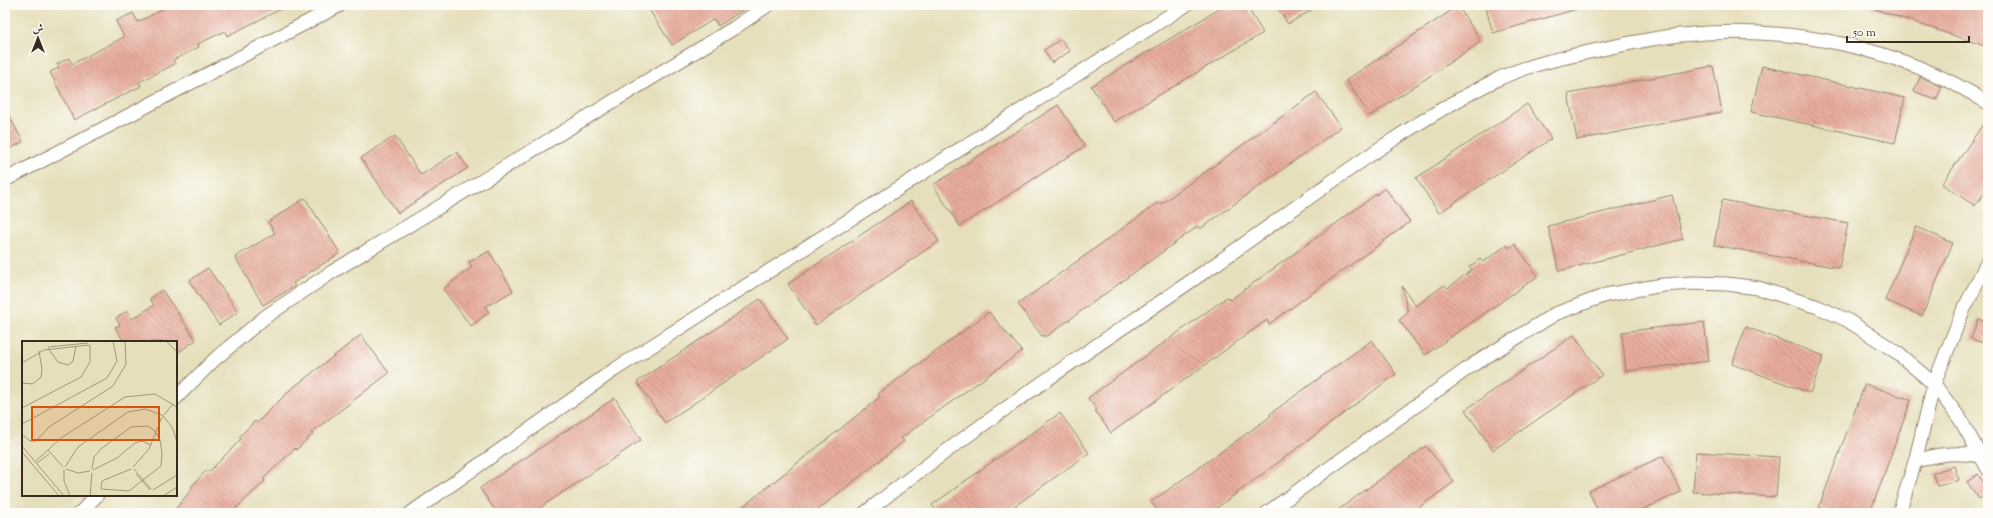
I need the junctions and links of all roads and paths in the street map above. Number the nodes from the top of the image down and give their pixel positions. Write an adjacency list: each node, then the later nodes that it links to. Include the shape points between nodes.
1 (340, 5): 5 (street)
2 (768, 5): 8 (street, via 332,272 265,317 215,359)
3 (1186, 5): 14 (street, via 614,370)
4 (1988, 103): 15 (street, via 1927,70 1880,53 1782,35 1680,35 1618,46 1528,67 1500,78 1448,106 1378,151 1050,377 924,466)
5 (5, 180)
6 (1988, 261): 7 (street, via 1962,313)
7 (1934, 384): 9 (street, via 1960,420); 10 (street); 16 (street, via 1895,351 1847,320 1818,307 1764,290 1694,282 1606,295 1555,314 1471,366)
8 (177, 397)
9 (1981, 456): 10 (street, via 1948,453); 11 (street)
10 (1915, 462): 17 (street)
11 (1988, 469)
12 (96, 496): 13 (street)
13 (80, 513)
14 (411, 513)
15 (865, 513)
16 (1267, 513)
17 (1899, 513)

